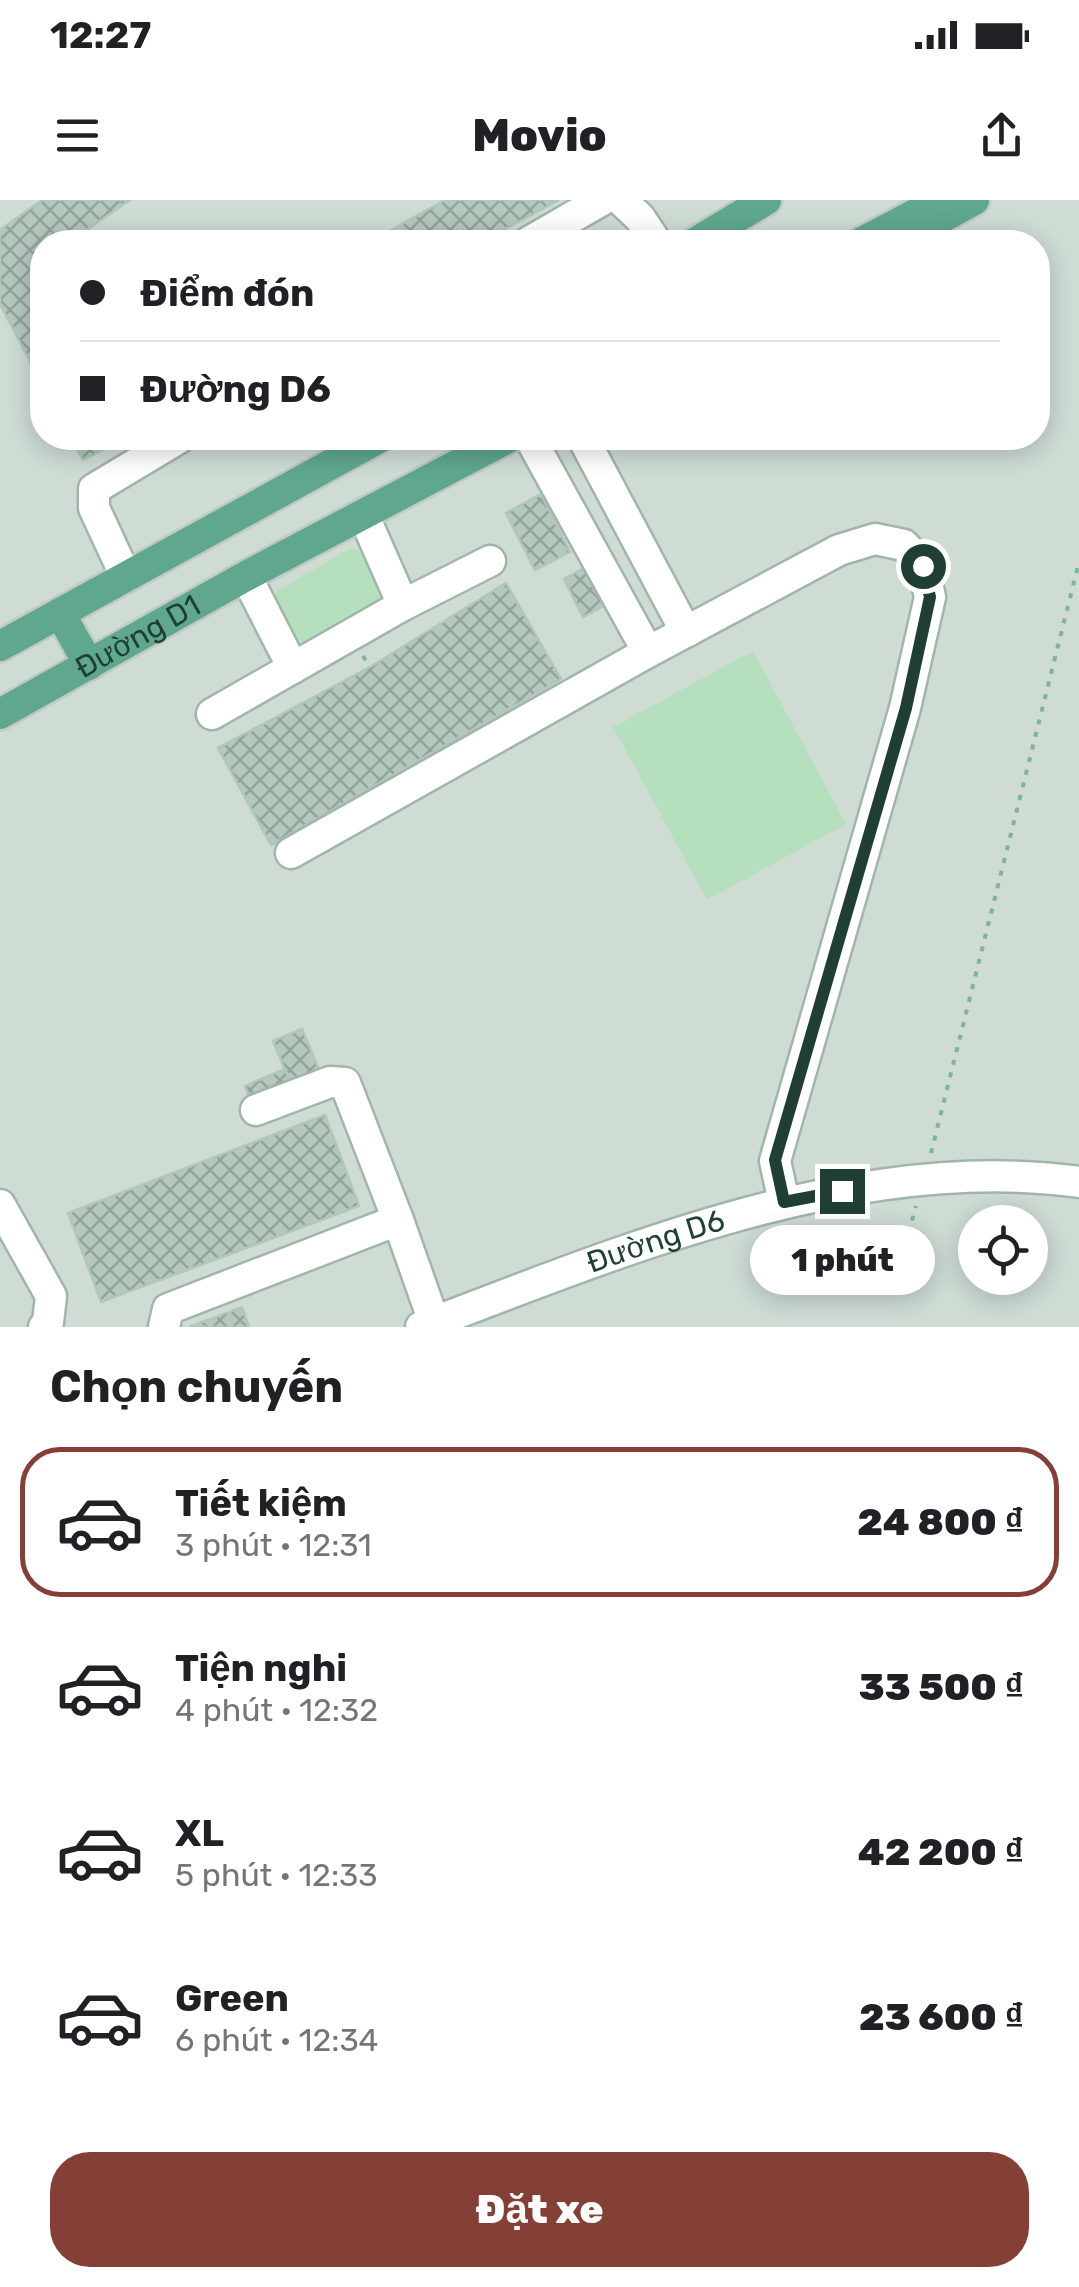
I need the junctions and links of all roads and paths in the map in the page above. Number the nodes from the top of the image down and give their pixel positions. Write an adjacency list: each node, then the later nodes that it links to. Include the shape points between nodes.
1 (602, 200): 7 (street)
2 (621, 200): 8 (street)
3 (766, 200): 9 (main road)
4 (792, 200): 10 (main road)
5 (942, 200): 11 (main road)
6 (974, 200): 12 (main road)
7 (550, 230)
8 (648, 230)
9 (716, 230)
10 (743, 230)
11 (885, 230)
12 (918, 230)
13 (159, 450): 26 (street, via 96,487 94,508)
14 (317, 450): 21 (main road, Đường D1, via 192,518)
15 (357, 450): 21 (main road, Đường D1)
16 (483, 450): 24 (main road, Đường D1)
17 (494, 450): 20 (main road, Đường D1, via 478,471)
18 (537, 450): 31 (street)
19 (589, 450): 29 (street)
20 (370, 530): 24 (main road, Đường D1, via 299,568); 27 (street)
21 (172, 552): 26 (main road, Đường D1)
22 (490, 561): 27 (street)
23 (1079, 562): 38 (path)
24 (274, 563): 25 (main road, Đường D1)
25 (246, 576): 32 (main road, Đường D1); 33 (street)
26 (126, 577): 28 (main road, Đường D1)
27 (403, 605): 33 (street)
28 (60, 614): 30 (main road, Đường D1); 32 (main road)
29 (686, 632): 31 (street); 40 (street, via 858,542 904,545 928,582 906,708 775,1160)
30 (0, 646)
31 (648, 652): 36 (street)
32 (89, 664): 34 (main road, Đường D1)
33 (292, 668): 35 (street)
34 (0, 714)
35 (212, 714)
36 (291, 853)
37 (256, 1110): 41 (street, via 330,1082 345,1083)
38 (924, 1180): 39 (street, Đường D6, via 1022,1174); 40 (street, Đường D6); 43 (path)
39 (1079, 1182)
40 (784, 1202): 44 (street, Đường D6, via 573,1268)
41 (398, 1220): 44 (street); 46 (street, via 168,1309)
42 (5, 1225): 45 (street, via 51,1296)
43 (894, 1283)
44 (427, 1324)
45 (44, 1327)
46 (164, 1327)

